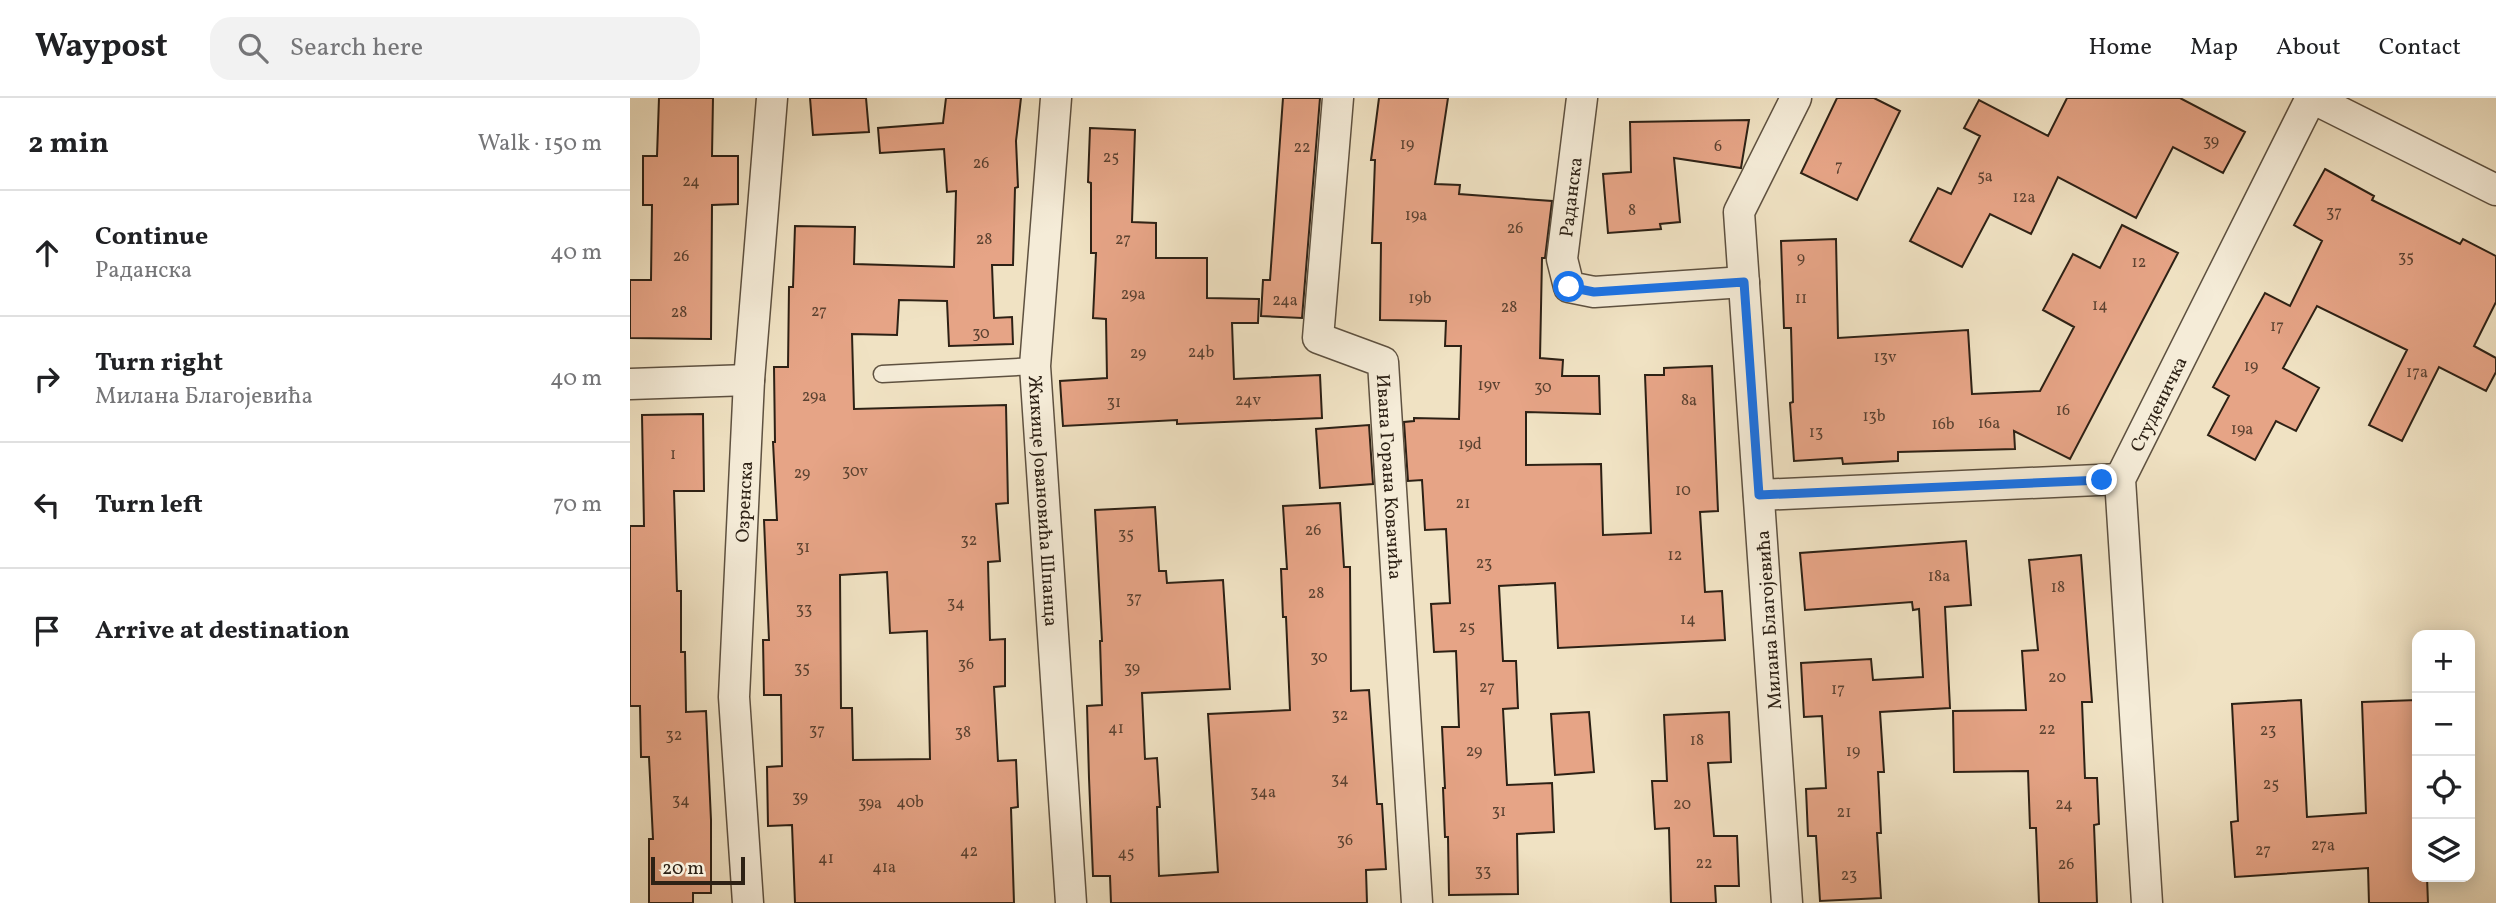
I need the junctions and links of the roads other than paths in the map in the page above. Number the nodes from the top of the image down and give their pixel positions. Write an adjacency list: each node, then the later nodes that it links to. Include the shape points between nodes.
1 (772, 98): 11 (street, Озренска)
2 (1056, 98): 9 (street, Жикице Јовановића Шпанца)
3 (1338, 98): 17 (street, Ивана Горана Ковачића, via 1318,338 1383,362)
4 (1583, 98): 8 (street, Раданска, via 1562,260 1569,287 1594,292)
5 (1796, 98): 8 (street, Милана Благојевића, via 1739,212)
6 (2312, 98): 7 (street); 13 (street, Студеничка)
7 (2496, 190)
8 (1744, 282): 14 (street, Милана Благојевића)
9 (1035, 366): 10 (lane); 16 (street, Жикице Јовановића Шпанца)
10 (882, 374)
11 (749, 380): 12 (street); 15 (street, Озренска, via 734,697)
12 (630, 384)
13 (2120, 479): 14 (street); 19 (street)
14 (1759, 495): 18 (street, Милана Благојевића)
15 (748, 903)
16 (1071, 903)
17 (1417, 903)
18 (1787, 903)
19 (2147, 903)

